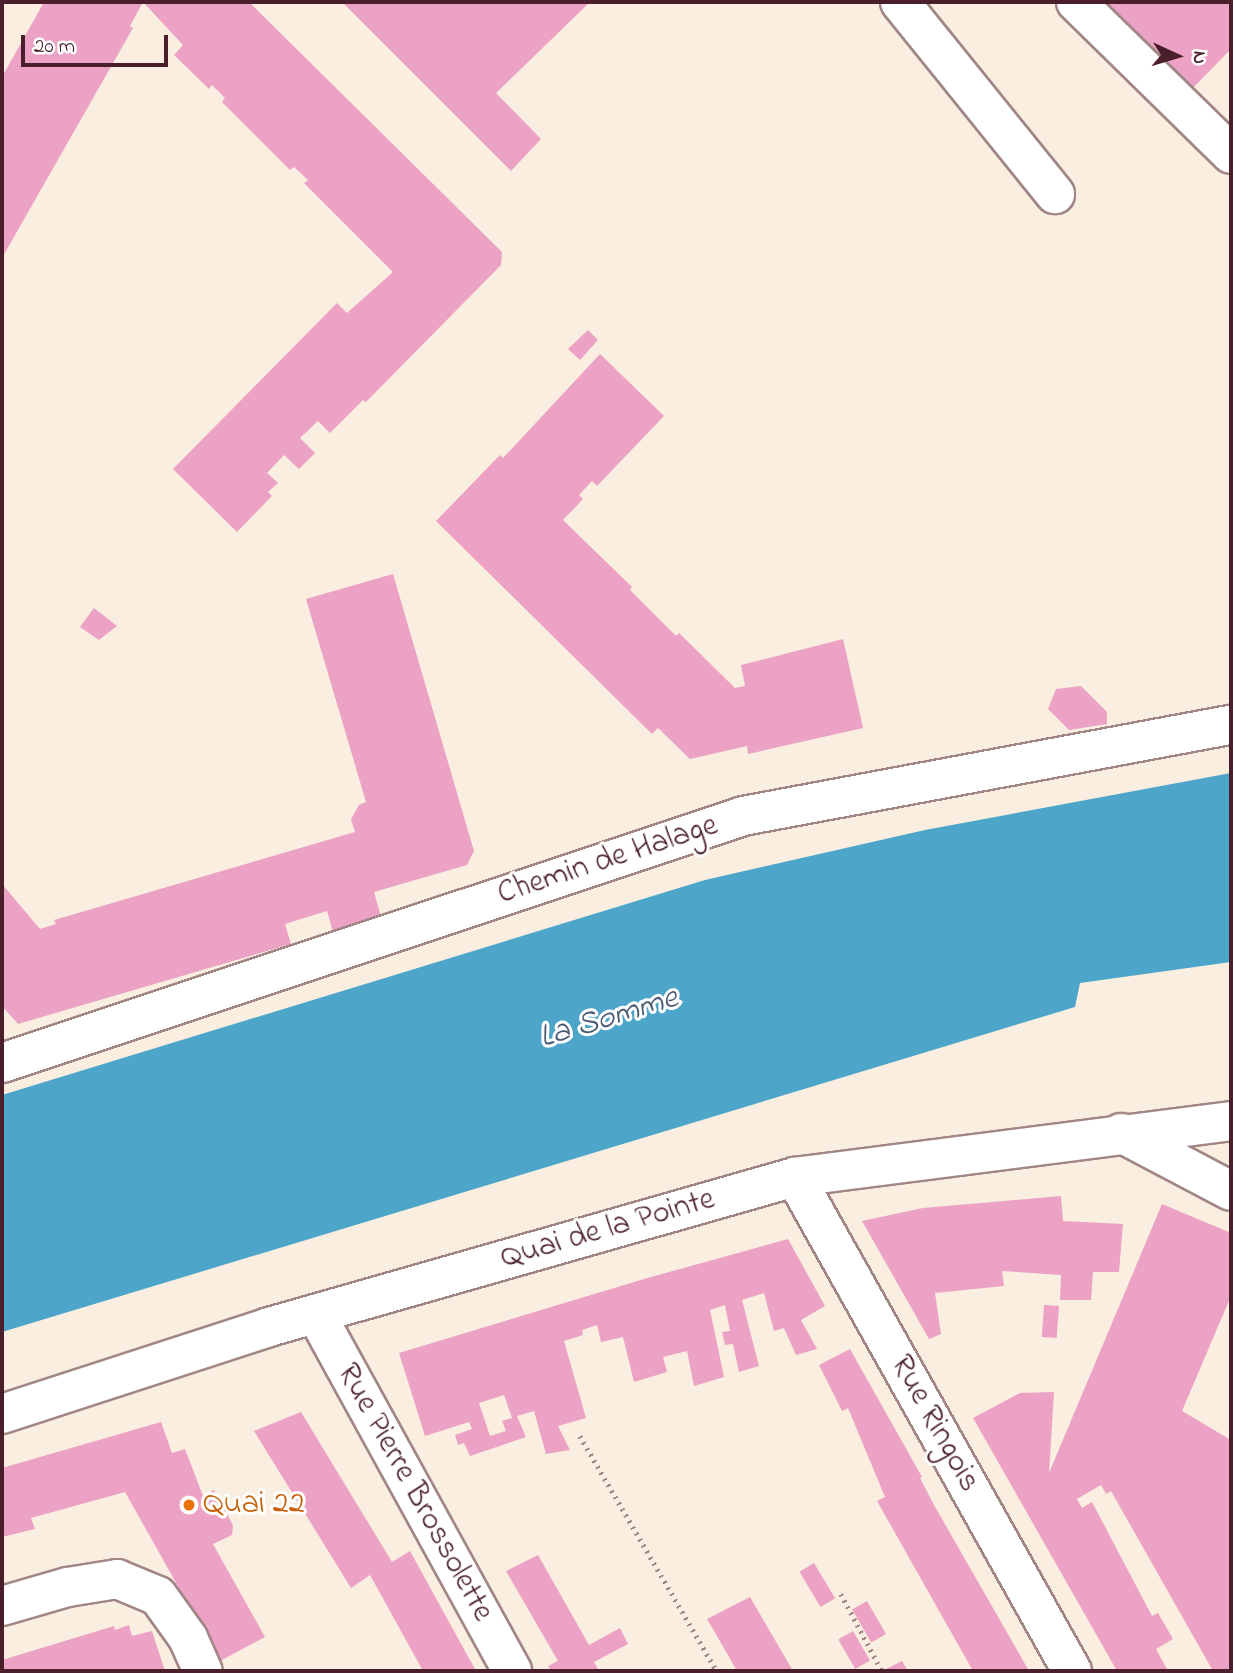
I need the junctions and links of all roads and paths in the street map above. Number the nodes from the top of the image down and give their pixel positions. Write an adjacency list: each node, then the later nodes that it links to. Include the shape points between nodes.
1 (900, 2): 4 (street)
2 (1076, 2): 3 (street)
3 (1227, 142)
4 (1055, 194)
5 (1231, 725): 6 (street, Chemin de Halage, via 743,816)
6 (2, 1063)
7 (1231, 1121): 8 (street, Quai de la Pointe)
8 (1121, 1133): 9 (street, Quai de la Pointe); 10 (street)
9 (795, 1177): 11 (street, Quai de la Pointe); 20 (street, Rue Ringois)
10 (1231, 1191)
11 (316, 1314): 12 (street, Quai de la Pointe); 17 (street, Rue Pierre Brossolette)
12 (2, 1414)
13 (580, 1436): 18 (path)
14 (841, 1594): 19 (path)
15 (5, 1595): 16 (street, via 117,1579 158,1596 188,1638)
16 (203, 1671)
17 (512, 1671)
18 (717, 1671)
19 (882, 1671)
20 (1072, 1671)

